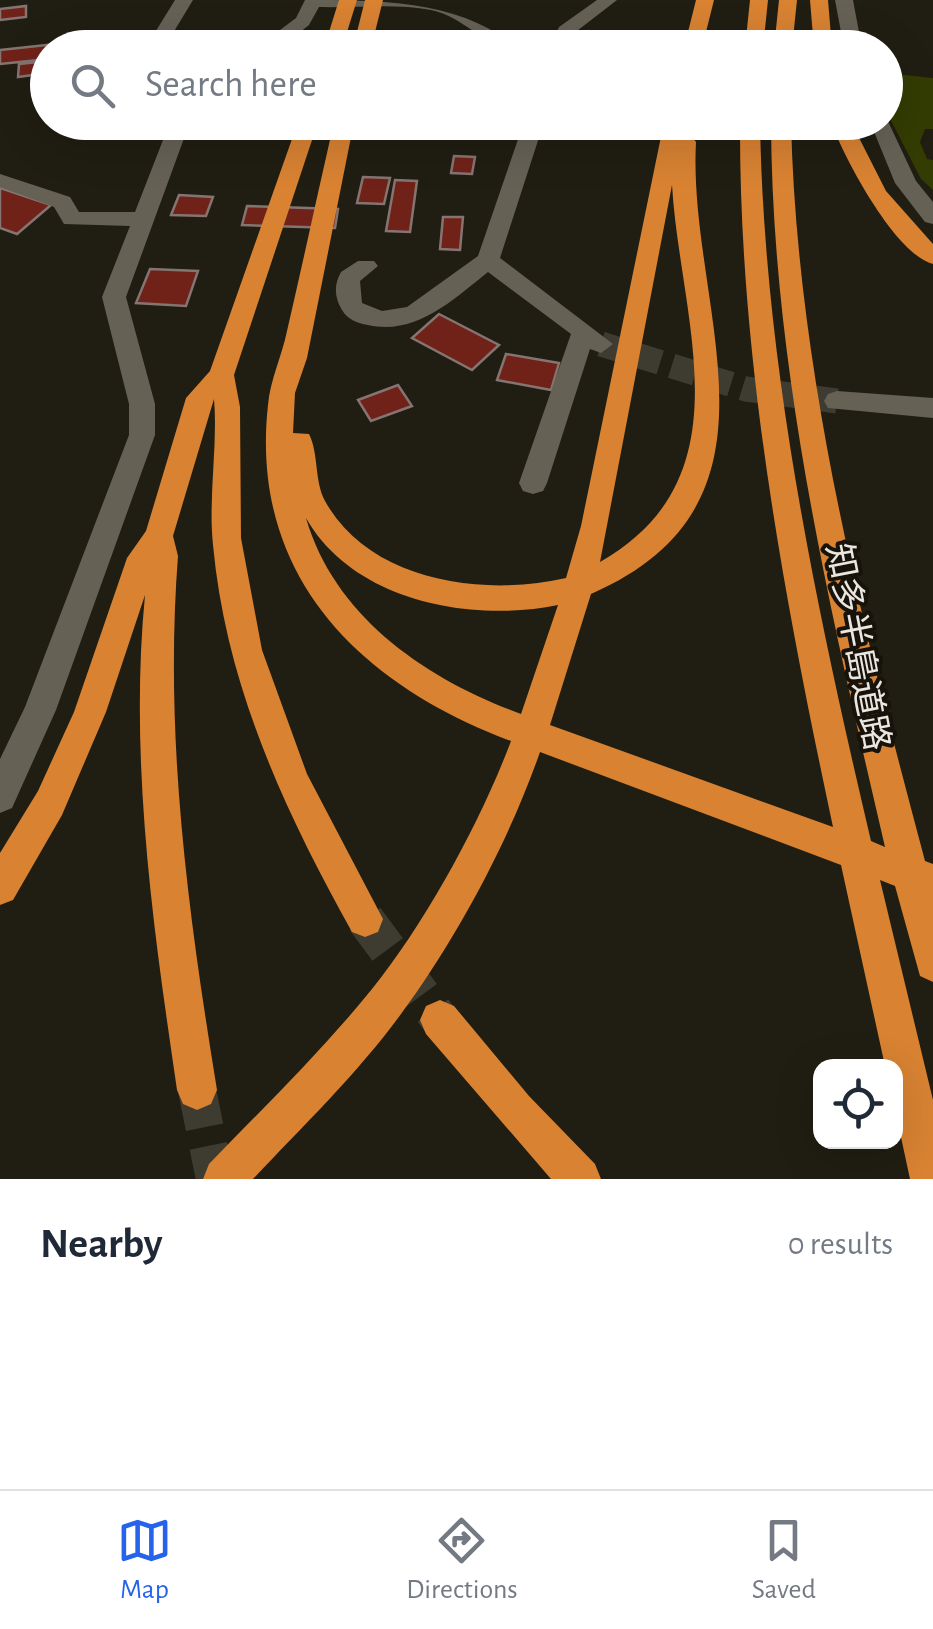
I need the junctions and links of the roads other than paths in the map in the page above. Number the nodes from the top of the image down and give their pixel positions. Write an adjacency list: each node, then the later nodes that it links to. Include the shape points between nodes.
1 (184, 0): 11 (street)
2 (348, 0): 13 (highway)
3 (374, 0): 14 (highway)
4 (608, 0): 16 (street)
5 (759, 0): 19 (highway)
6 (788, 0): 20 (highway)
7 (819, 0): 21 (highway)
8 (844, 0): 22 (street)
9 (705, 1): 17 (highway); 18 (highway, via 713,15)
10 (318, 2): 12 (street); 15 (street, via 446,9)
11 (165, 30)
12 (291, 30)
13 (339, 30)
14 (366, 30)
15 (486, 30)
16 (565, 30)
17 (698, 30)
18 (710, 30)
19 (756, 30)
20 (785, 30)
21 (822, 30)
22 (850, 30)
23 (173, 140): 35 (street)
24 (302, 140): 40 (highway)
25 (340, 140): 39 (highway)
26 (528, 140): 37 (street)
27 (670, 140): 54 (highway, via 595,526 563,643 506,800 386,1001)
28 (688, 140): 39 (highway, via 686,235 710,388 702,458 673,518 610,571 562,592 514,597 446,594 368,564 336,540 310,503)
29 (751, 140): 56 (highway, 知多半島道路, via 754,242 782,478 814,669)
30 (782, 140): 51 (highway, 知多半島道路, via 794,315 812,428 847,608)
31 (849, 140): 36 (highway, via 886,208)
32 (888, 140): 34 (street, via 906,183)
33 (0, 180): 35 (street, via 62,202 72,219)
34 (933, 218)
35 (142, 220): 45 (street, via 114,298 142,404 142,434 40,710)
36 (933, 258)
37 (488, 260): 38 (street, via 422,310 379,320 359,315 346,290 349,277); 43 (street, via 592,337)
38 (366, 266)
39 (294, 358): 46 (highway, via 282,382 280,432 290,522 305,565 358,635 406,674 466,709)
40 (221, 375): 44 (highway, via 199,398); 50 (highway, via 230,403 224,472 228,548 249,669 293,790)
41 (837, 401): 42 (street)
42 (933, 408)
43 (532, 483)
44 (158, 536): 48 (highway, via 142,558 90,712 50,803); 53 (highway, via 164,556 153,690 156,761)
45 (0, 796)
46 (799, 833): 47 (highway); 49 (highway, via 830,860)
47 (933, 882)
48 (0, 887)
49 (933, 902)
50 (365, 920)
51 (930, 952)
52 (440, 1020): 55 (highway)
53 (197, 1090)
54 (224, 1179)
55 (580, 1179)
56 (931, 1179)

